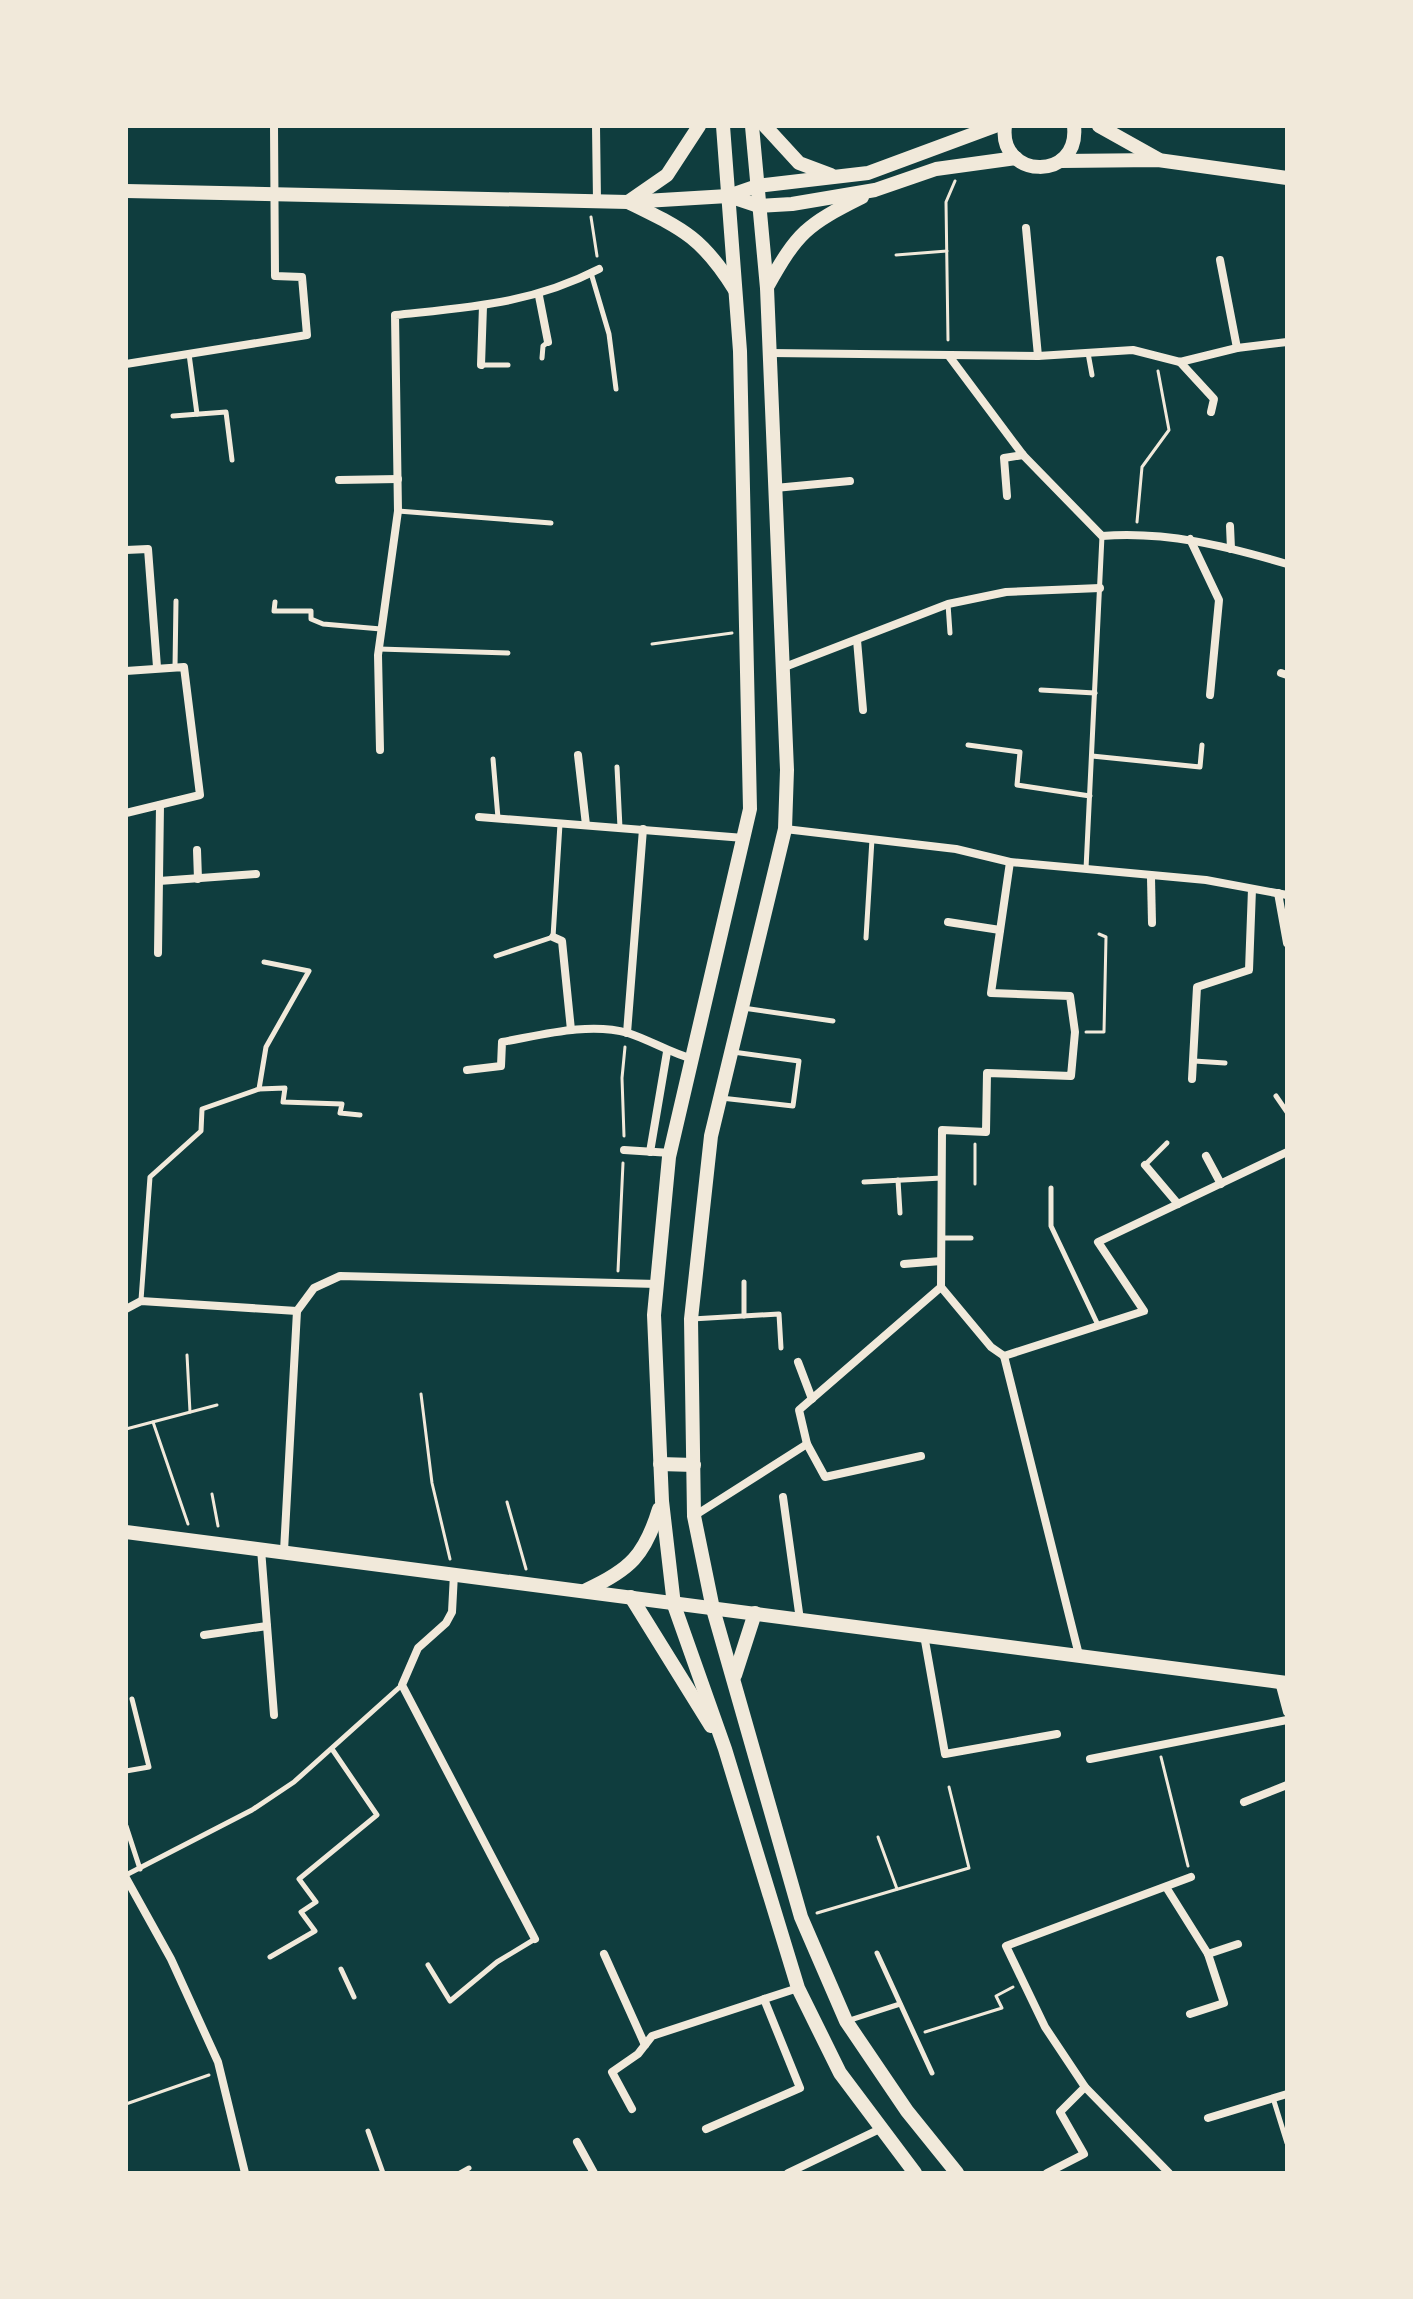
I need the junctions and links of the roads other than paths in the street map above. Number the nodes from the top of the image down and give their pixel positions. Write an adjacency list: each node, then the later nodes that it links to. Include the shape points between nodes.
1 (274, 126): 18 (street)
2 (596, 126): 20 (street)
3 (699, 126): 21 (main road, via 667,175)
4 (723, 126): 19 (main road)
5 (764, 126): 13 (main road, via 799,163); 15 (main road)
6 (995, 126): 13 (main road, via 868,173)
7 (1005, 126): 10 (main road, via 1005,142)
8 (1074, 126): 12 (main road, via 1074,142)
9 (1099, 126): 11 (main road)
10 (1016, 158): 12 (main road, via 1038,168); 16 (main road, via 936,169)
11 (1158, 160): 12 (main road); 14 (main road)
12 (1061, 161)
13 (835, 176): 15 (main road)
14 (1287, 178)
15 (757, 186): 19 (main road); 22 (main road)
16 (875, 190): 22 (main road); 26 (main road, via 812,222 788,249)
17 (126, 191): 18 (main road)
18 (273, 194): 20 (main road); 35 (street, via 275,276 302,277 307,335)
19 (728, 196): 21 (main road); 22 (main road); 27 (main road)
20 (593, 201): 21 (main road)
21 (628, 202): 27 (main road, via 686,230 712,253)
22 (759, 206): 26 (main road)
23 (1026, 228): 37 (street)
24 (1220, 260): 32 (street)
25 (595, 271): 28 (street); 44 (lane)
26 (767, 288): 33 (main road)
27 (737, 294): 99 (main road, via 750,809)
28 (539, 296): 29 (street); 30 (street)
29 (483, 306): 41 (street); 50 (street, via 395,315)
30 (548, 342): 38 (lane)
31 (1287, 342): 32 (street)
32 (1237, 348): 39 (street)
33 (770, 353): 36 (street); 53 (main road)
34 (1088, 353): 37 (street); 39 (street, via 1133,350); 43 (lane)
35 (189, 354): 40 (street); 46 (lane)
36 (949, 356): 37 (street); 48 (street)
37 (1038, 356)
38 (542, 358)
39 (1180, 362): 45 (street, via 1214,399)
40 (126, 364)
41 (481, 365): 42 (lane)
42 (508, 365)
43 (1092, 375)
44 (616, 389)
45 (1211, 412)
46 (197, 414): 47 (lane); 49 (lane, via 226,412)
47 (173, 416)
48 (1023, 455): 54 (street, via 1004,458); 58 (street)
49 (232, 460)
50 (398, 479): 51 (street); 55 (street)
51 (339, 480)
52 (850, 481): 53 (street)
53 (775, 488): 76 (main road)
54 (1007, 496)
55 (398, 511): 56 (lane); 69 (street)
56 (551, 523)
57 (1230, 526): 60 (street)
58 (1102, 536): 59 (street, via 1136,533); 63 (lane)
59 (1190, 539): 60 (street); 80 (street, via 1219,600)
60 (1231, 549): 62 (street)
61 (126, 550): 74 (street, via 148,549)
62 (1287, 564)
63 (1100, 588): 67 (street, via 1006,592); 79 (lane)
64 (176, 601): 75 (lane)
65 (313, 601): 68 (lane)
66 (275, 602): 68 (lane, via 274,611)
67 (948, 604): 70 (lane); 71 (street)
68 (311, 611): 69 (lane, via 311,619 323,624)
69 (382, 629): 72 (street)
70 (950, 633)
71 (857, 640): 76 (street); 81 (street)
72 (379, 649): 73 (lane); 84 (street)
73 (508, 653)
74 (157, 667): 75 (street); 77 (street)
75 (175, 667): 90 (street, via 184,667 200,795)
76 (782, 668): 98 (main road)
77 (126, 671)
78 (1041, 690): 79 (lane)
79 (1095, 693): 86 (lane)
80 (1210, 695)
81 (863, 710)
82 (968, 745): 89 (lane, via 1020,752 1017,785)
83 (1202, 745): 86 (lane, via 1200,767)
84 (380, 750)
85 (578, 755): 95 (street)
86 (1092, 756): 89 (lane)
87 (493, 759): 93 (lane)
88 (617, 767): 96 (lane)
89 (1090, 796): 103 (lane)
90 (160, 805): 91 (street); 107 (street)
91 (126, 813)
92 (479, 817): 93 (street)
93 (498, 818): 94 (street)
94 (560, 823): 95 (street); 113 (lane)
95 (586, 825): 96 (street)
96 (620, 828): 97 (street)
97 (643, 829): 99 (street); 122 (street)
98 (785, 829): 100 (street); 119 (main road)
99 (745, 838): 125 (main road)
100 (872, 839): 102 (street); 114 (lane)
101 (197, 850): 106 (street)
102 (1010, 862): 103 (street); 112 (street)
103 (1086, 870): 105 (street)
104 (256, 874): 106 (street)
105 (1151, 878): 108 (street); 111 (street)
106 (198, 879): 107 (street)
107 (159, 881): 116 (street)
108 (1252, 889): 109 (street); 126 (street, via 1249,970 1197,987)
109 (1282, 894): 115 (street)
110 (948, 922): 112 (street)
111 (1152, 923)
112 (1000, 930): 142 (street, via 991,993 1070,996 1075,1032 1071,1076 987,1073 986,1132 942,1130)
113 (553, 937): 117 (lane); 121 (street, via 562,941)
114 (866, 938)
115 (1287, 943)
116 (158, 953)
117 (496, 956)
118 (264, 962): 130 (lane, via 309,971 266,1047)
119 (742, 1008): 120 (lane); 124 (main road)
120 (833, 1021)
121 (571, 1030): 122 (street); 128 (street, via 502,1042 501,1066)
122 (627, 1033): 123 (street)
123 (667, 1052): 125 (street); 137 (street)
124 (732, 1052): 132 (main road); 132 (lane, via 799,1061 793,1106)
125 (693, 1059): 139 (main road)
126 (1193, 1061): 127 (lane); 129 (street)
127 (1225, 1063)
128 (467, 1070)
129 (1192, 1079)
130 (259, 1089): 134 (lane, via 285,1088 283,1102 342,1104 340,1113); 156 (lane, via 202,1109 201,1131 150,1177)
131 (1276, 1096): 133 (lane)
132 (721, 1098): 160 (main road, via 711,1136)
133 (1287, 1112)
134 (360, 1115)
135 (1167, 1143): 141 (lane)
136 (624, 1150): 137 (street)
137 (650, 1152): 139 (street)
138 (1287, 1152): 145 (street)
139 (671, 1153): 154 (main road)
140 (1206, 1156): 145 (street)
141 (1145, 1165): 147 (street)
142 (942, 1178): 143 (lane); 149 (street)
143 (898, 1180): 144 (lane); 148 (lane)
144 (864, 1182)
145 (1221, 1184): 147 (street)
146 (1051, 1188): 161 (lane, via 1051,1226)
147 (1178, 1204): 161 (street, via 1098,1242 1144,1311)
148 (900, 1213)
149 (941, 1238): 150 (lane); 151 (street)
150 (971, 1238)
151 (941, 1261): 152 (street); 155 (street)
152 (904, 1264)
153 (744, 1282): 159 (lane)
154 (657, 1284): 158 (street, via 340,1276 314,1288); 168 (main road)
155 (941, 1287): 163 (street); 165 (street)
156 (141, 1301): 157 (street); 158 (street)
157 (126, 1309)
158 (297, 1311): 175 (street)
159 (744, 1316): 160 (lane); 162 (lane, via 779,1314)
160 (691, 1319): 169 (main road)
161 (1099, 1326): 163 (street)
162 (781, 1348)
163 (1004, 1356): 186 (street)
164 (798, 1362): 165 (street)
165 (812, 1399): 166 (street, via 799,1410)
166 (807, 1444): 167 (street, via 825,1477); 172 (street)
167 (921, 1456)
168 (660, 1464): 169 (main road); 171 (main road)
169 (694, 1465): 172 (main road)
170 (783, 1497): 182 (street)
171 (662, 1501): 177 (main road, via 647,1545 636,1560); 179 (main road)
172 (694, 1516): 180 (main road)
173 (126, 1532): 174 (main road)
174 (261, 1549): 175 (main road); 183 (street)
175 (284, 1551): 176 (main road)
176 (454, 1574): 177 (main road); 189 (street, via 452,1612 418,1648)
177 (584, 1591): 178 (main road)
178 (631, 1597): 179 (main road); 197 (main road)
179 (674, 1605): 180 (main road); 197 (main road)
180 (713, 1609): 181 (main road); 187 (main road)
181 (755, 1613): 182 (main road); 187 (main road)
182 (800, 1620): 185 (main road)
183 (267, 1626): 184 (street); 192 (street)
184 (204, 1635)
185 (924, 1635): 186 (main road); 194 (street, via 945,1754)
186 (1079, 1655): 188 (main road)
187 (735, 1676): 195 (main road)
188 (1283, 1682): 191 (street)
189 (402, 1685): 196 (lane); 209 (street)
190 (132, 1699): 199 (lane, via 149,1767)
191 (1287, 1712)
192 (274, 1715)
193 (1287, 1720): 198 (street)
194 (1057, 1734)
195 (753, 1747): 197 (main road, via 739,1740); 222 (main road, via 801,1917)
196 (332, 1749): 203 (lane, via 252,1810); 207 (lane, via 377,1815 299,1879 316,1902 301,1912)
197 (725, 1749): 217 (main road)
198 (1090, 1759)
199 (126, 1771)
200 (1287, 1785): 201 (street)
201 (1244, 1802)
202 (126, 1826): 203 (lane)
203 (140, 1869): 204 (lane)
204 (126, 1876): 237 (street, via 188,1993 220,2071)
205 (1191, 1877): 206 (street)
206 (1166, 1887): 213 (street); 225 (street, via 1006,1946 1045,2027)
207 (315, 1931): 208 (lane); 214 (lane)
208 (325, 1935)
209 (535, 1939): 215 (lane, via 450,2001)
210 (1238, 1944): 213 (street)
211 (877, 1953): 220 (lane)
212 (604, 1954): 223 (street)
213 (1208, 1954): 221 (street, via 1224,2003)
214 (270, 1957)
215 (428, 1965)
216 (341, 1969): 218 (lane)
217 (798, 1988): 219 (street); 230 (main road, via 840,2073)
218 (354, 1997)
219 (764, 1999): 223 (street, via 652,2036); 231 (street, via 800,2088)
220 (900, 2004): 222 (lane); 224 (lane)
221 (1190, 2014)
222 (846, 2021): 242 (main road)
223 (645, 2045): 228 (street, via 612,2072)
224 (932, 2073)
225 (1085, 2087): 243 (street, via 1060,2112 1084,2154); 244 (street)
226 (1287, 2094): 227 (street)
227 (1273, 2098): 229 (street); 234 (lane)
228 (632, 2109)
229 (1208, 2118)
230 (882, 2128): 236 (street); 241 (main road)
231 (706, 2129)
232 (368, 2131): 238 (lane)
233 (577, 2142): 240 (street)
234 (1287, 2143)
235 (469, 2168): 239 (lane)
236 (791, 2172)
237 (245, 2173)
238 (383, 2173)
239 (460, 2173)
240 (594, 2173)
241 (915, 2173)
242 (957, 2173)
243 (1047, 2173)
244 (1169, 2173)

